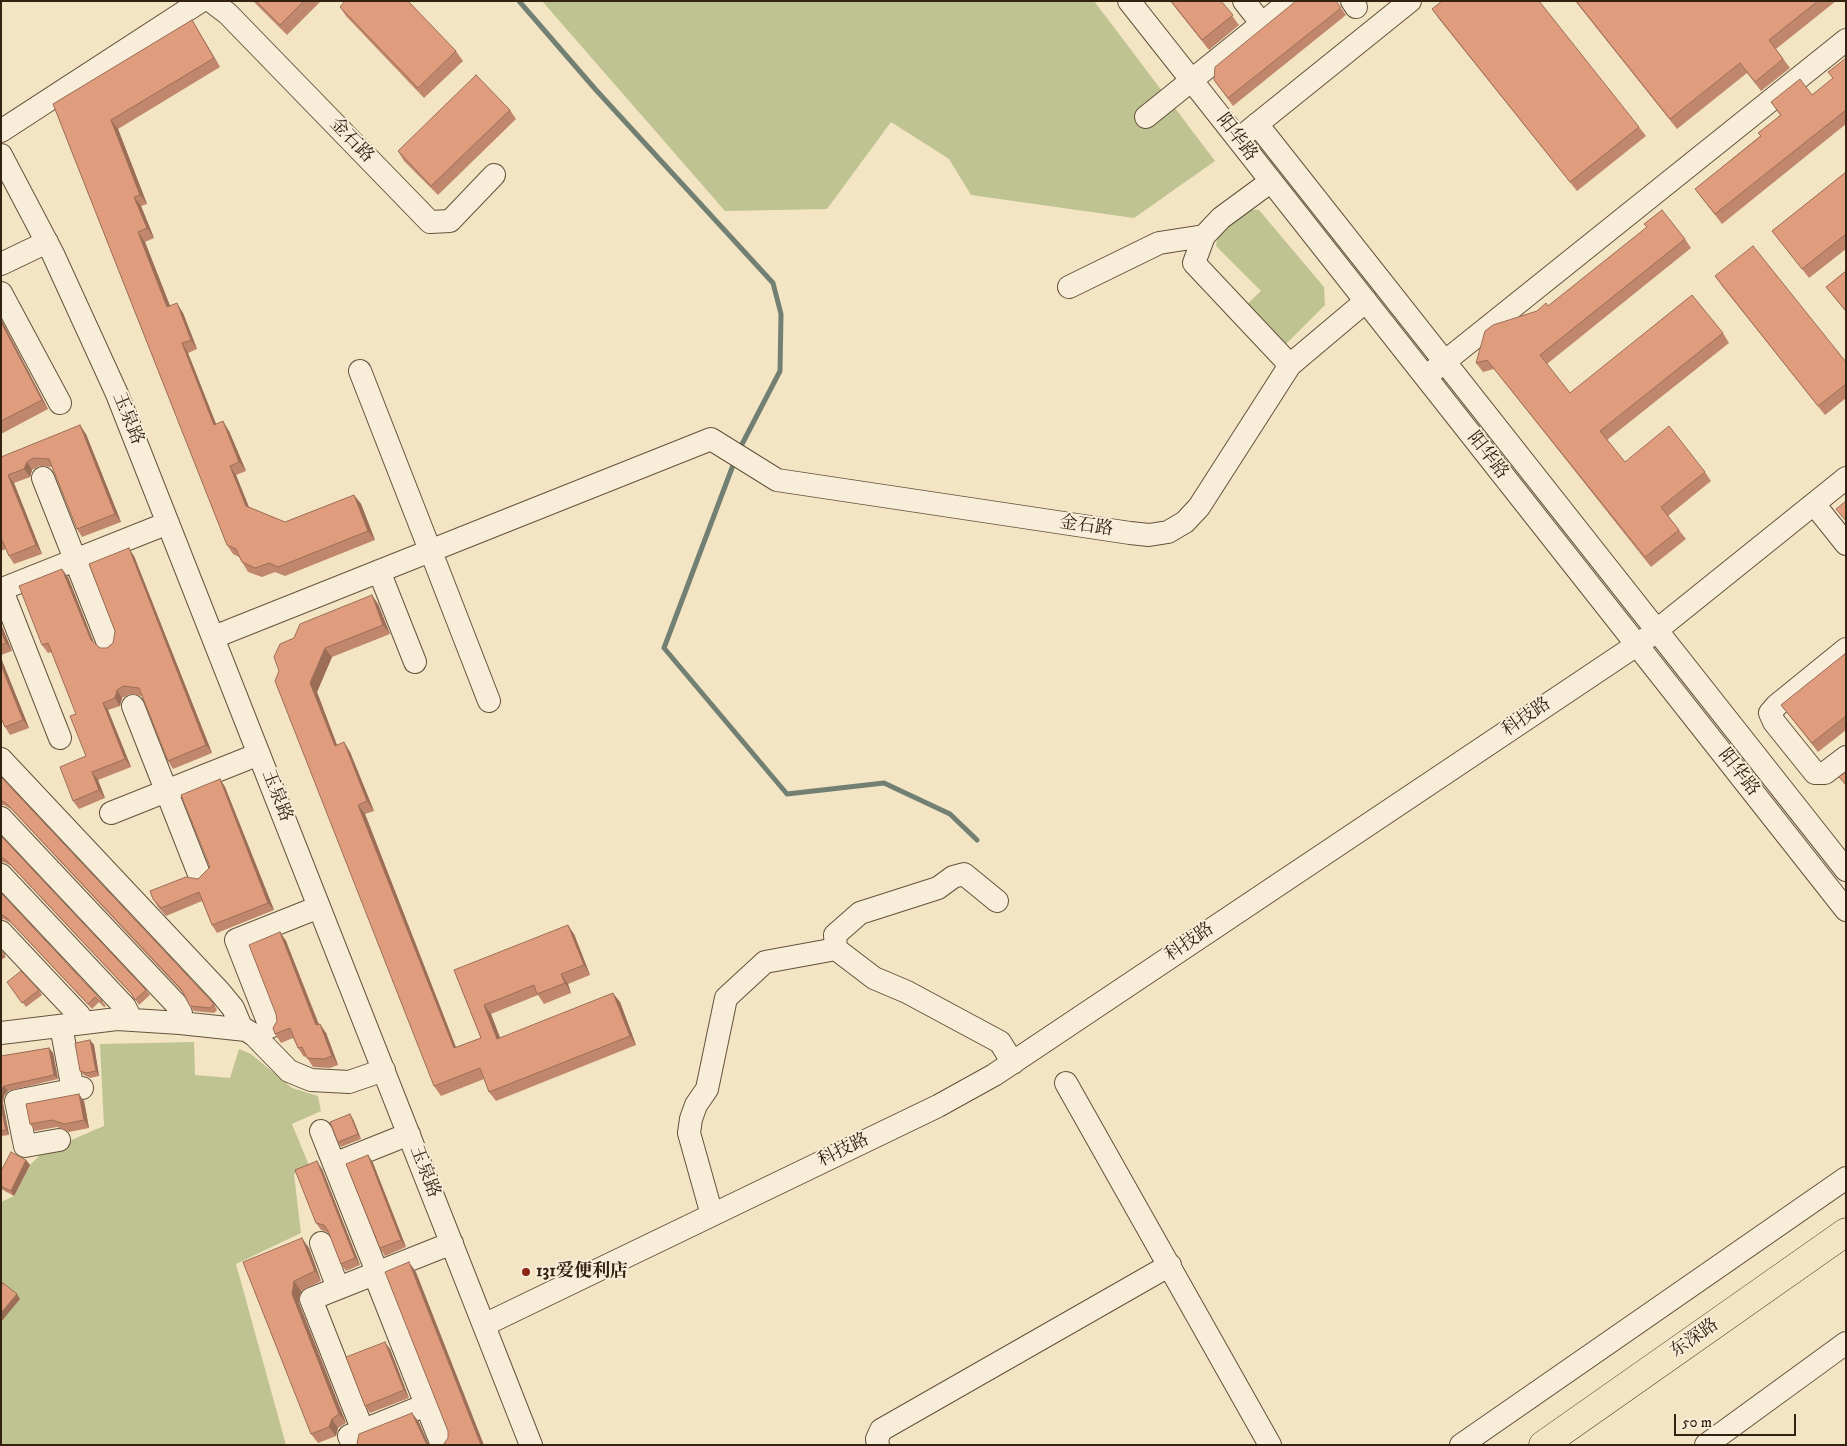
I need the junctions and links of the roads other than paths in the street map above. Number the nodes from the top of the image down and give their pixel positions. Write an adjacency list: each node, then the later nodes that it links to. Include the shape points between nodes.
1 (201, 1): 12 (street)
2 (211, 1): 15 (street, 金石路, via 228,14 430,222 450,221)
3 (1129, 1): 9 (street, 阳华路)
4 (1244, 1): 7 (street)
5 (1290, 1): 7 (street)
6 (1410, 1): 11 (street)
7 (1262, 24): 9 (street)
8 (1846, 40): 23 (street)
9 (1192, 80): 10 (street); 13 (street, 阳华路)
10 (1146, 116)
11 (1257, 124): 13 (street); 23 (street, 阳华路)
12 (1, 132)
13 (1238, 140): 16 (street, 阳华路)
14 (1, 155): 18 (street, 玉泉路)
15 (494, 174)
16 (1270, 182): 17 (street, via 1221,218); 22 (street, 阳华路)
17 (1204, 236): 20 (street, via 1159,243); 24 (street, via 1194,263)
18 (46, 242): 19 (street); 31 (street, 玉泉路, via 117,394)
19 (1, 264)
20 (1069, 287)
21 (1, 293): 27 (street)
22 (1366, 301): 24 (street, 金石路); 26 (street, 阳华路)
23 (1444, 362): 26 (street); 38 (street, 阳华路)
24 (1290, 366): 36 (street, 金石路, via 1200,506 1185,522 1168,532 1149,535 777,480 711,439)
25 (360, 371): 32 (street)
26 (1425, 377): 41 (street, 阳华路)
27 (60, 403)
28 (43, 478): 34 (street)
29 (1846, 478): 30 (street, 科技路)
30 (1814, 504): 33 (street); 38 (street, 科技路)
31 (168, 523): 34 (street); 39 (street, 玉泉路)
32 (426, 540)
33 (1846, 544)
34 (76, 560): 37 (street); 40 (street)
35 (435, 562): 44 (street)
36 (379, 571): 39 (street); 43 (street)
37 (2, 588): 46 (street)
38 (1656, 630): 41 (street, 科技路); 55 (street, 阳华路)
39 (214, 637): 47 (street, 玉泉路)
40 (108, 643)
41 (1636, 644): 58 (street, 阳华路); 68 (street, 科技路)
42 (1846, 649): 48 (street, via 1770,713 1815,773 1825,773)
43 (415, 662)
44 (489, 701)
45 (133, 706): 50 (street)
46 (60, 738)
47 (259, 754): 50 (street); 57 (street, 玉泉路)
48 (1846, 757)
49 (1, 759): 66 (street, via 219,991 233,1008)
50 (166, 791): 51 (street); 53 (street)
51 (111, 813)
52 (1, 818): 63 (street, via 176,1004 181,1013)
53 (199, 874)
54 (1, 875): 61 (street, via 125,1006)
55 (1844, 876)
56 (997, 901): 60 (street, via 964,874 953,877 938,888 860,913 835,935)
57 (320, 906): 65 (street, via 236,940); 69 (street, 玉泉路)
58 (1846, 910)
59 (1, 932): 62 (street)
60 (836, 949): 68 (street, via 874,978 1000,1042); 76 (street, via 765,962 726,998 707,1088 696,1105 689,1133)
61 (130, 1019): 62 (street); 63 (street)
62 (84, 1023): 64 (street)
63 (180, 1023): 66 (street)
64 (61, 1026): 67 (street); 73 (street, via 78,1089 16,1101 25,1146)
65 (270, 1027)
66 (242, 1029): 69 (street, via 254,1035 289,1070 311,1080 349,1082)
67 (1, 1033)
68 (1013, 1063): 76 (street, 科技路, via 938,1106)
69 (384, 1070): 72 (street, 玉泉路)
70 (1066, 1083): 81 (street)
71 (321, 1131): 74 (street)
72 (409, 1134): 74 (street); 79 (street, 玉泉路)
73 (59, 1140)
74 (334, 1164): 82 (street)
75 (1846, 1178): 92 (street)
76 (712, 1214): 84 (street, 科技路)
77 (1846, 1232): 93 (highway, 东深路)
78 (321, 1243): 83 (street)
79 (452, 1243): 82 (street); 84 (street, 玉泉路)
80 (1846, 1253): 94 (highway, 东深路)
81 (1170, 1265): 90 (street, via 881,1430); 91 (street)
82 (376, 1273): 83 (street); 86 (street)
83 (338, 1288): 87 (street, via 311,1299)
84 (484, 1325): 88 (street, 玉泉路)
85 (1846, 1343): 95 (street)
86 (426, 1405): 87 (street); 89 (street)
87 (358, 1438)
88 (527, 1443)
89 (442, 1445)
90 (878, 1445)
91 (1270, 1445)
92 (1461, 1445)
93 (1543, 1445)
94 (1569, 1445)
95 (1706, 1445)

